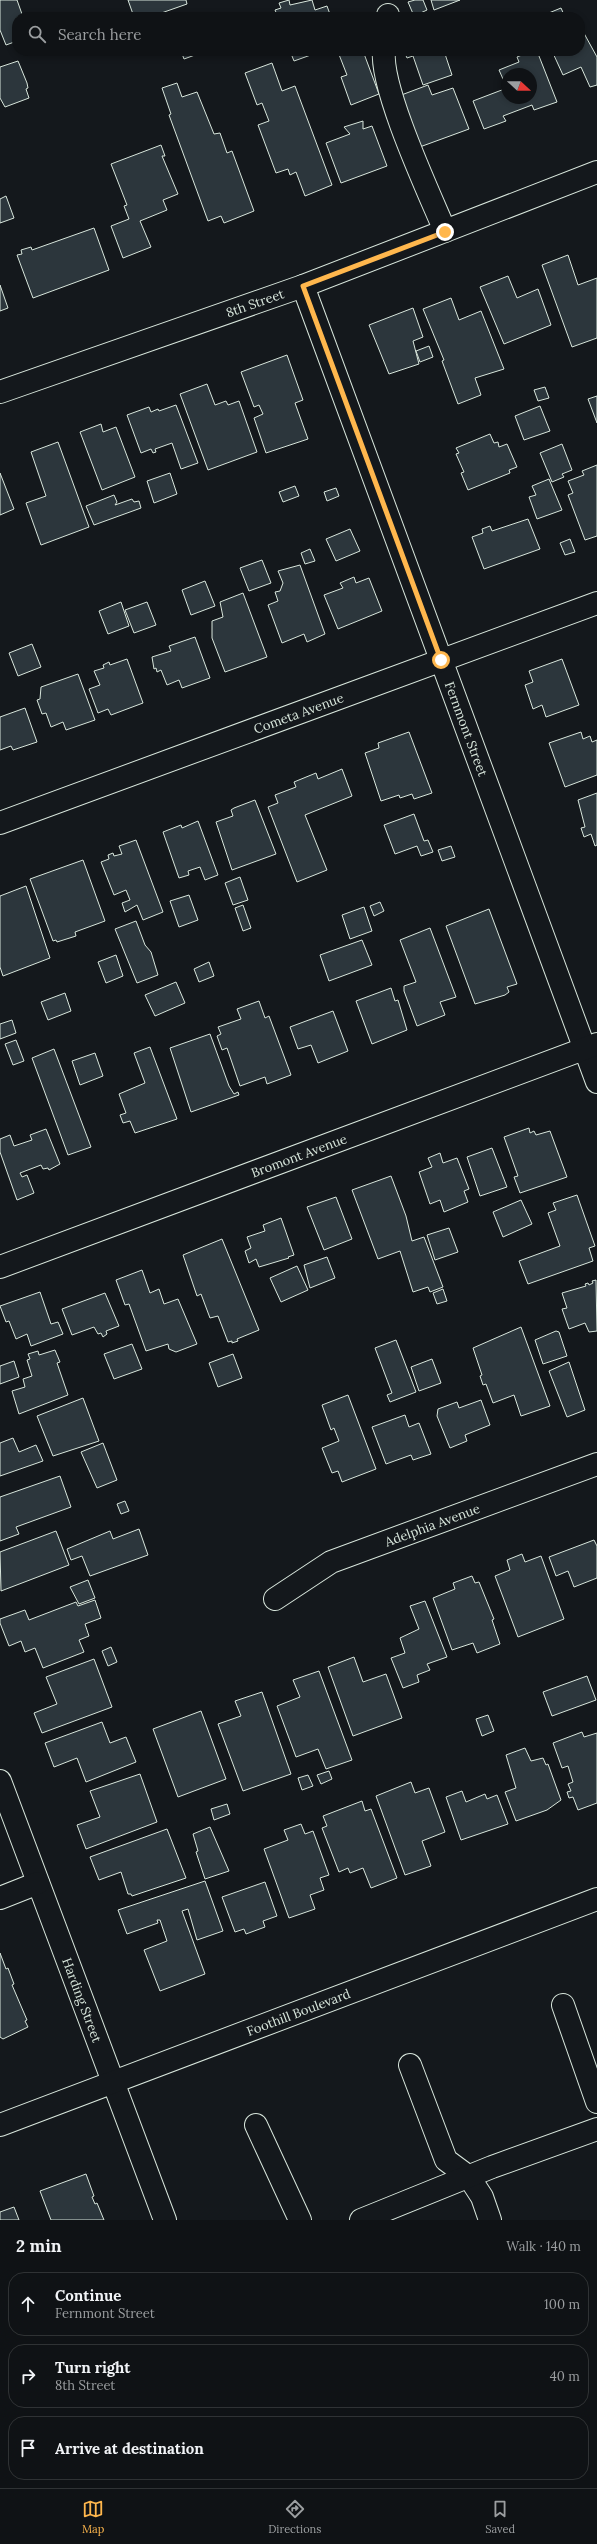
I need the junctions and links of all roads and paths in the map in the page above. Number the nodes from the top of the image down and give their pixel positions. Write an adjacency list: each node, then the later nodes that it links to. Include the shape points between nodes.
1 (384, 56): 3 (street, via 394,102)
2 (597, 172): 3 (street, 8th Street)
3 (445, 232): 4 (street, 8th Street)
4 (303, 286): 5 (street, 8th Street); 7 (street, Fernmont Street)
5 (0, 392)
6 (597, 603): 7 (street, Cometa Avenue)
7 (441, 660): 8 (street, Cometa Avenue); 9 (street, Fernmont Street)
8 (0, 823)
9 (591, 1046): 10 (street, Fernmont Street); 11 (street, Bromont Avenue)
10 (597, 1082)
11 (0, 1266)
12 (597, 1464): 13 (street, Adelphia Avenue, via 331,1562)
13 (275, 1599)
14 (0, 1781): 15 (street, Harding Street)
15 (38, 1883): 16 (street); 20 (street, Harding Street)
16 (0, 1898)
17 (597, 1899): 20 (street, Foothill Boulevard)
18 (563, 2005): 21 (street)
19 (410, 2064): 25 (street, via 446,2160)
20 (112, 2083): 22 (street, Foothill Boulevard); 26 (street, Harding Street)
21 (597, 2102)
22 (0, 2125)
23 (256, 2125): 27 (street)
24 (597, 2129): 25 (street)
25 (469, 2177): 28 (street); 29 (street, via 482,2197)
26 (165, 2220)
27 (300, 2220)
28 (361, 2220)
29 (490, 2220)

